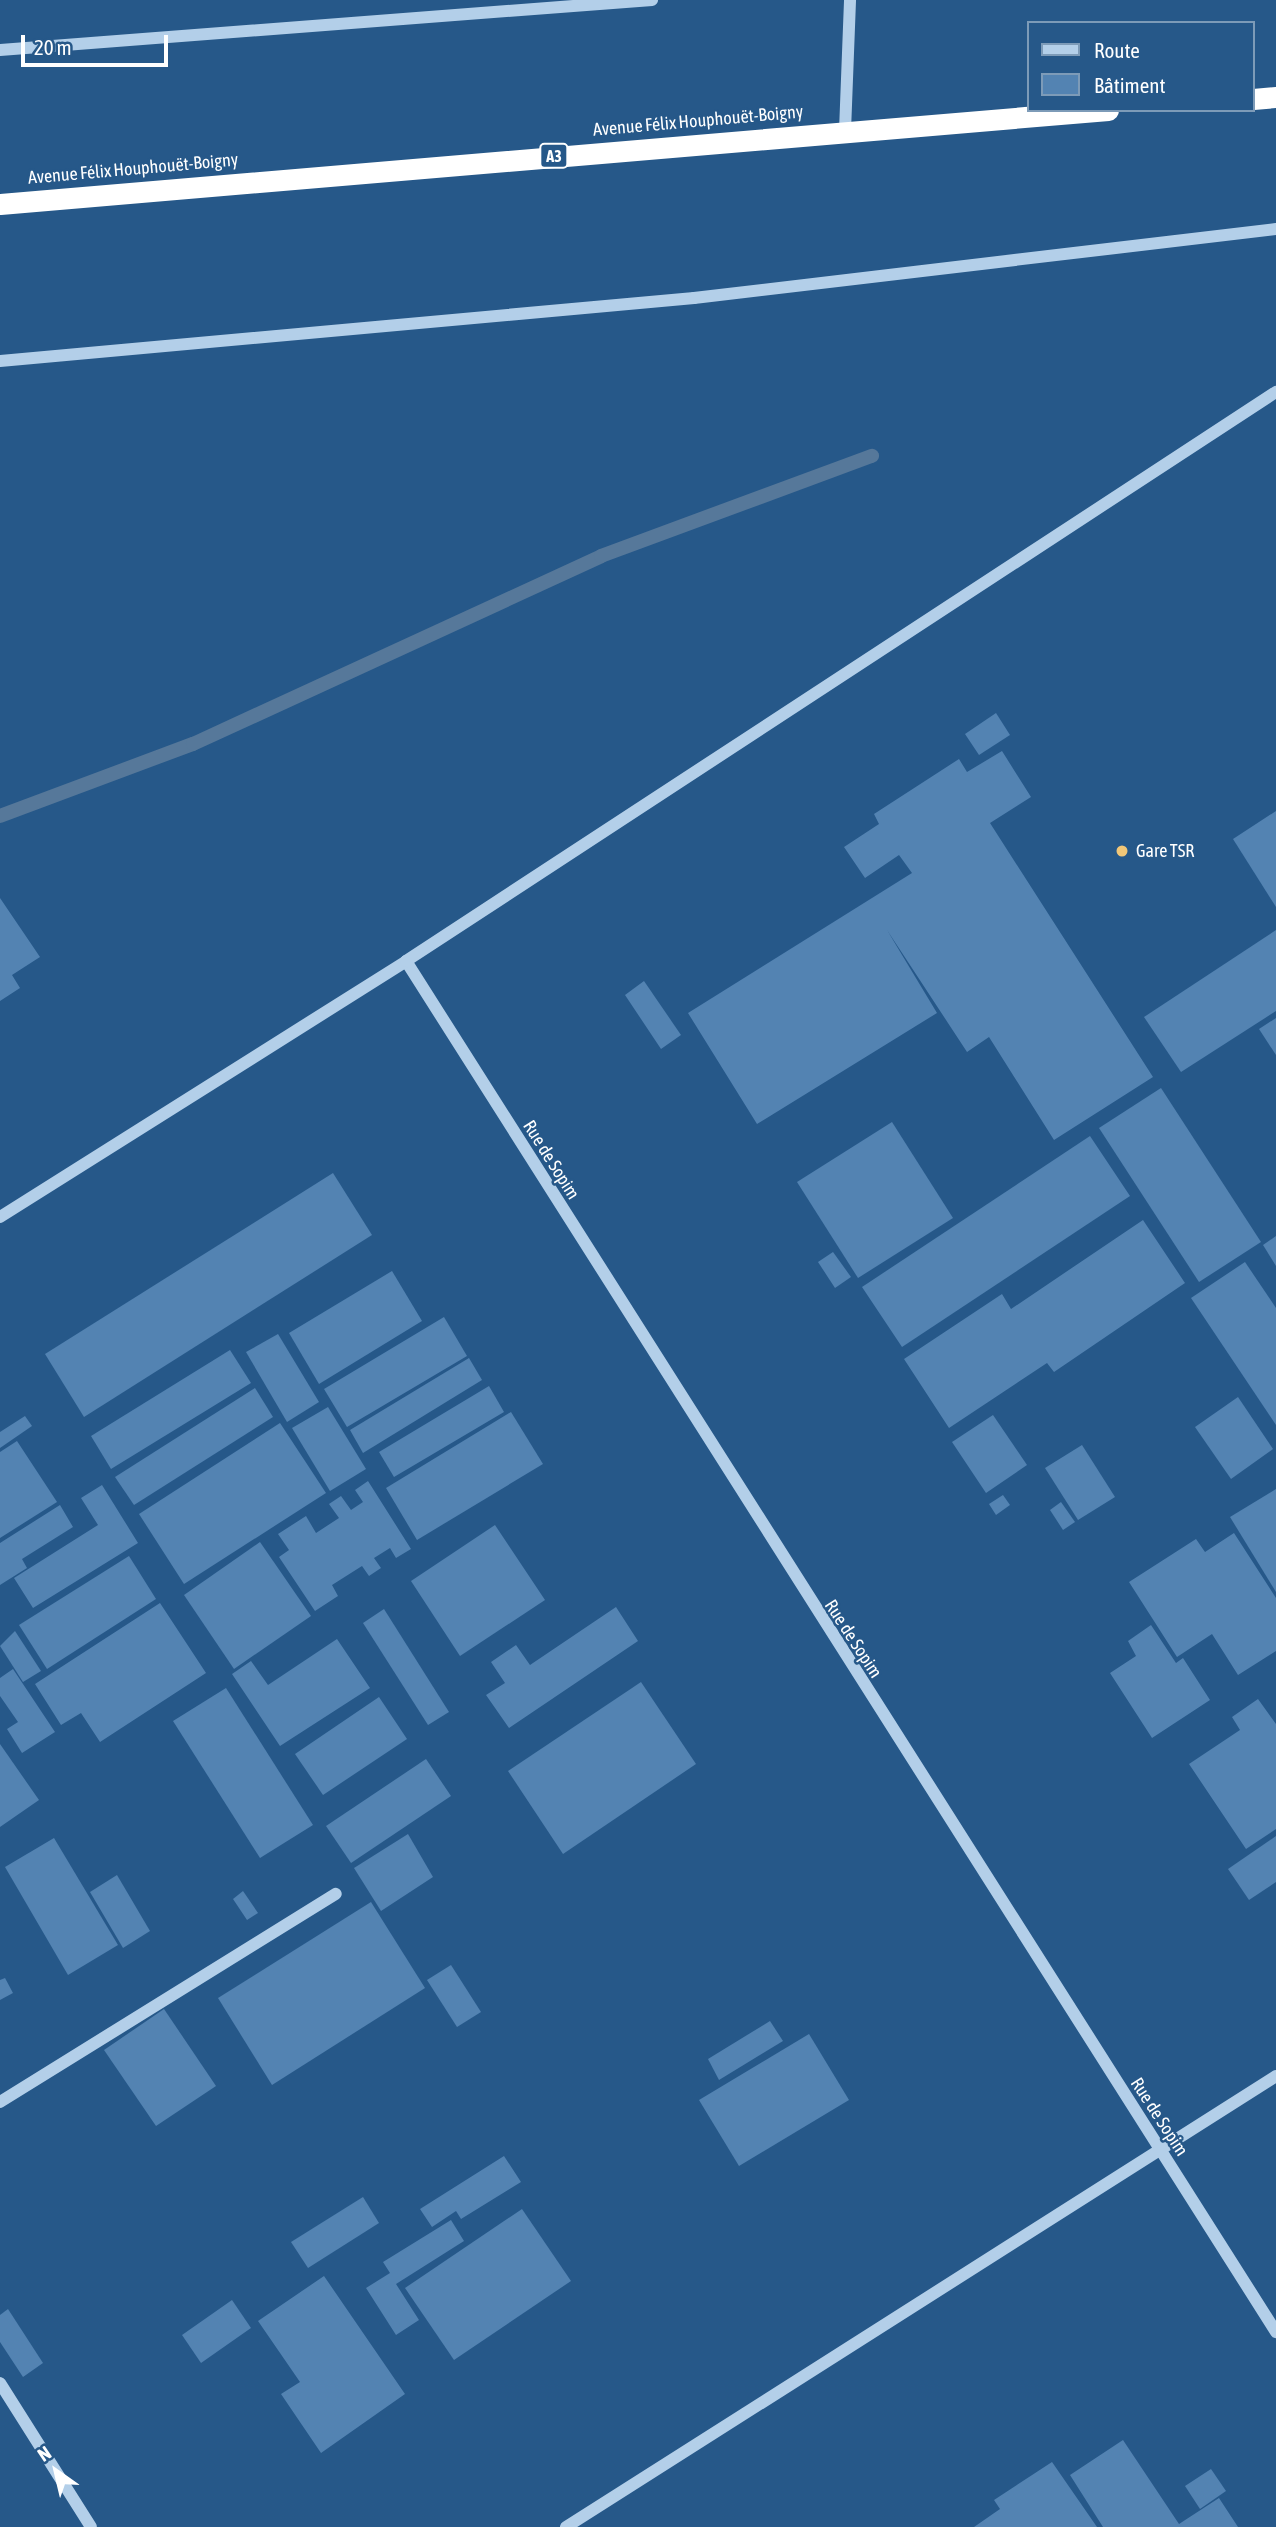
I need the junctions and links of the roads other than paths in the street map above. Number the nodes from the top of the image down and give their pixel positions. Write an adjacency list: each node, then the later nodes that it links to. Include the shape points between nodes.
1 (652, 0): 3 (street)
2 (850, 0): 7 (street)
3 (0, 50)
4 (1276, 97): 5 (highway)
5 (1255, 99)
6 (1083, 112): 7 (highway, Avenue Félix Houphouët-Boigny / A3)
7 (845, 131): 8 (highway, Avenue Félix Houphouët-Boigny / A3)
8 (0, 204)
9 (1276, 229): 10 (street, via 694,298)
10 (0, 360)
11 (1276, 392): 12 (street)
12 (406, 961): 13 (street); 17 (street, Rue de Sopim)
13 (0, 1217)
14 (336, 1894): 16 (street)
15 (1276, 2076): 17 (street)
16 (0, 2102)
17 (1160, 2150): 18 (street, Rue de Sopim); 21 (street)
18 (1276, 2332)
19 (0, 2383): 20 (street)
20 (91, 2527)
21 (566, 2527)

